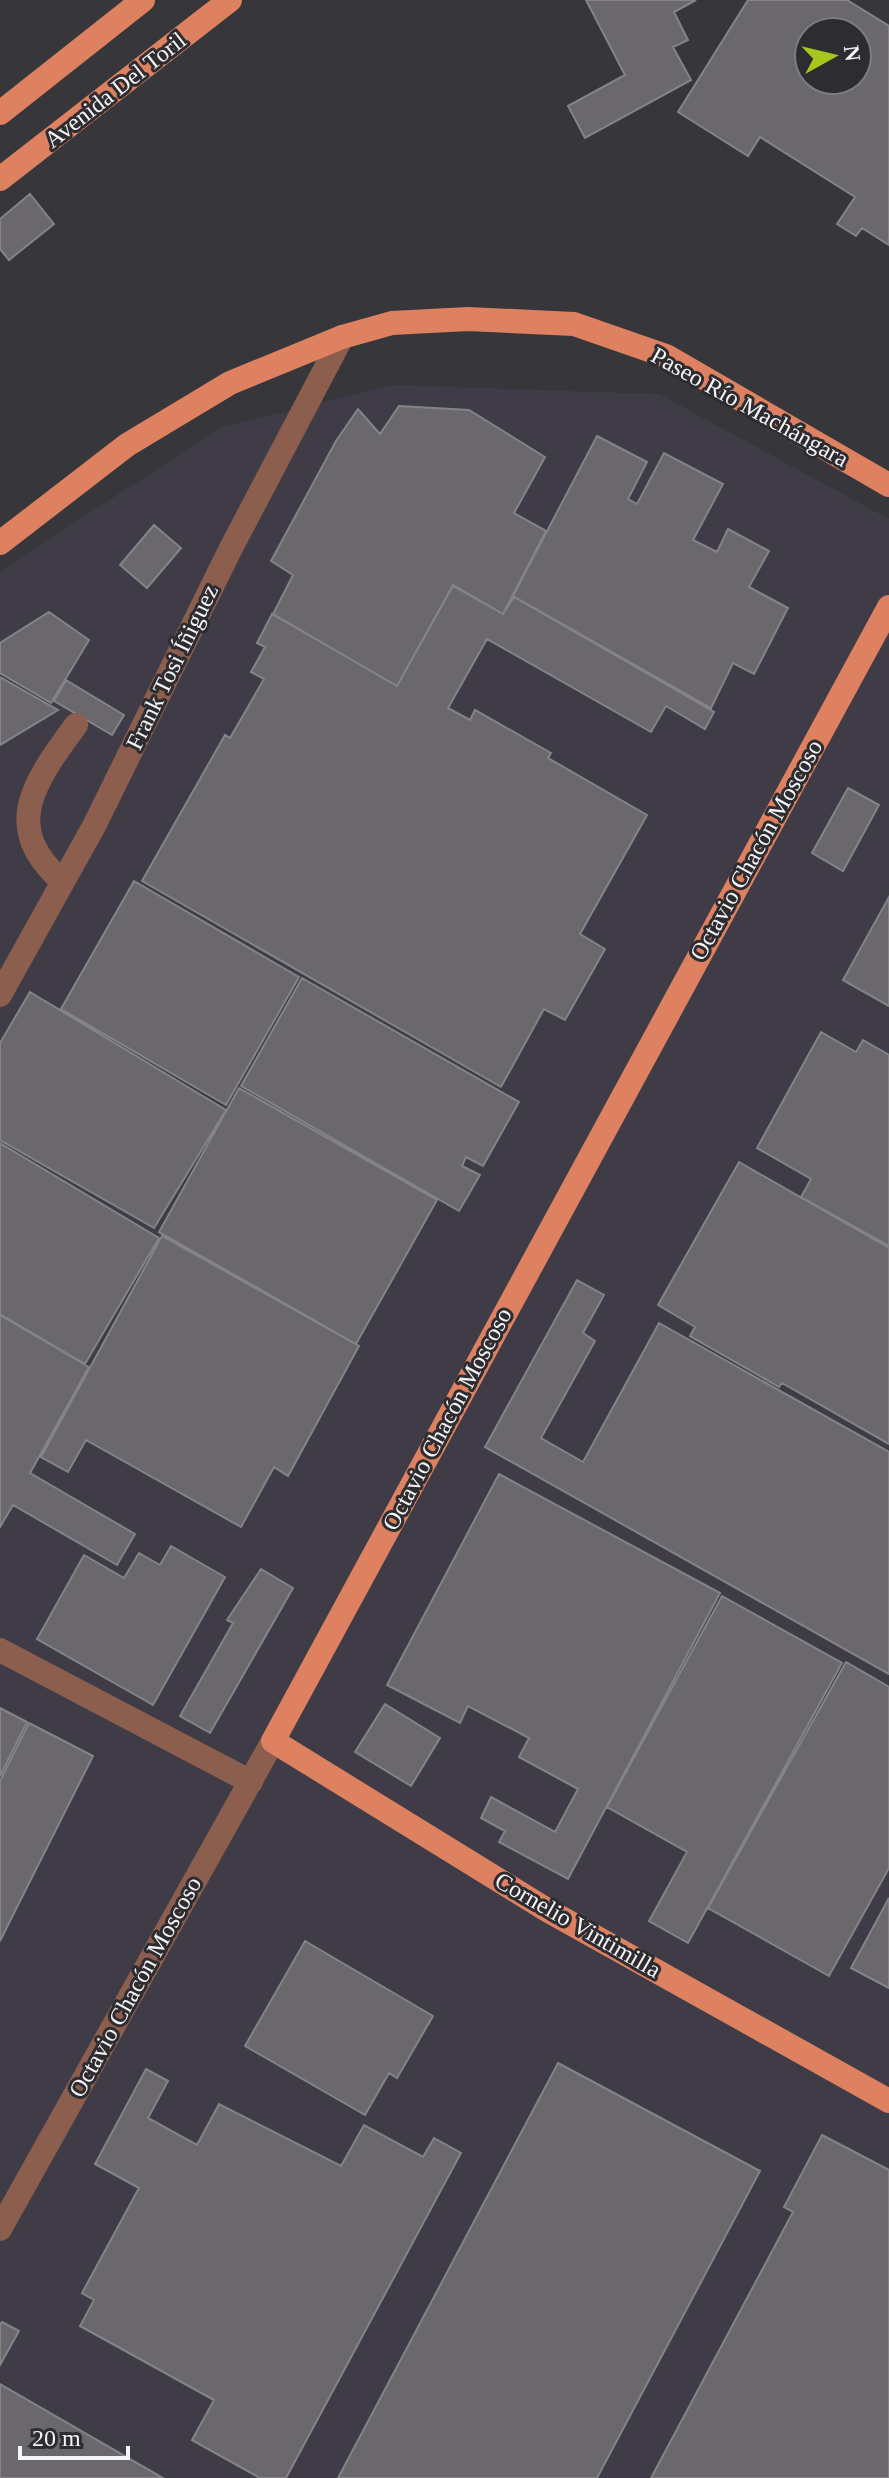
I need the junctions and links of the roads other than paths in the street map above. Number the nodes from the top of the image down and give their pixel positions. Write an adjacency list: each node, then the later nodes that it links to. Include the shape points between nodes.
1 (143, 0): 3 (main road)
2 (230, 0): 4 (main road, Avenida Del Toril)
3 (0, 113)
4 (3, 172)
5 (342, 337): 6 (main road, Paseo Río Machángara, via 422,321 574,324 666,356); 7 (main road, Paseo Río Machángara, via 230,383 127,445); 10 (street, Frank Tosi Íñiguez)
6 (889, 485)
7 (0, 543)
8 (889, 607): 13 (main road, Octavio Chacón Moscoso)
9 (76, 725): 10 (street, via 23,797 18,817 21,837 44,869)
10 (63, 882): 11 (street, Frank Tosi Íñiguez)
11 (0, 995)
12 (0, 1650): 14 (street)
13 (273, 1741): 14 (street, Octavio Chacón Moscoso); 15 (main road, Cornelio Vintimilla, via 547,1910)
14 (251, 1782): 16 (street, Octavio Chacón Moscoso)
15 (889, 2101)
16 (0, 2229)

